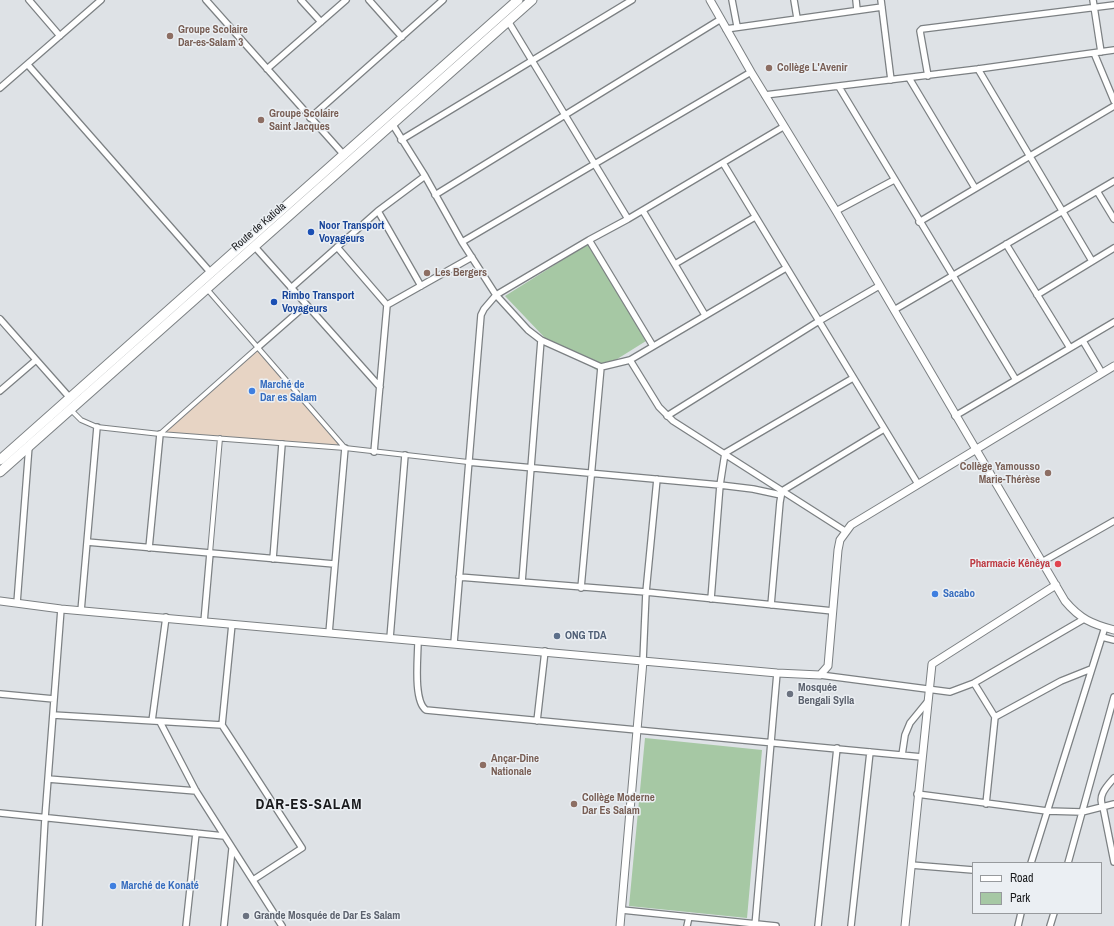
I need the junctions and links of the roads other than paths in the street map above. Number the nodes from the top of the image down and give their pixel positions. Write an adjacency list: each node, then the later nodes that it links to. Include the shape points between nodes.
1 (29, 0): 27 (street)
2 (101, 0): 27 (street)
3 (206, 0): 34 (street)
4 (301, 0): 24 (street)
5 (346, 0): 24 (street)
6 (369, 0): 28 (street)
7 (443, 0): 28 (street)
8 (518, 0): 50 (highway, Route de Katiola)
9 (532, 0): 23 (highway, Route de Katiola)
10 (632, 0): 32 (street)
11 (710, 0): 22 (street)
12 (732, 0): 25 (street)
13 (794, 0): 21 (street)
14 (856, 0): 20 (street)
15 (881, 0): 18 (street)
16 (1093, 0): 19 (street)
17 (1114, 5): 19 (street)
18 (882, 7): 20 (street); 39 (street)
19 (1094, 7): 30 (street); 37 (street, via 922,29 920,31)
20 (857, 10): 21 (street)
21 (797, 18): 25 (street)
22 (720, 19): 26 (street); 45 (street)
23 (508, 21): 32 (street); 47 (highway, Route de Katiola)
24 (321, 22): 34 (street)
25 (737, 26): 26 (street)
26 (726, 29): 36 (street)
27 (60, 36): 33 (street)
28 (402, 37): 46 (street)
29 (1114, 50): 30 (street)
30 (1101, 52): 31 (street)
31 (1094, 53): 35 (street); 43 (street)
32 (533, 59): 45 (street); 49 (street)
33 (28, 65): 41 (street); 78 (street)
34 (267, 69): 46 (street)
35 (978, 69): 37 (street); 51 (street)
36 (751, 72): 42 (street); 53 (street)
37 (928, 76): 38 (street)
38 (909, 78): 39 (street); 57 (street)
39 (891, 80): 40 (street)
40 (839, 87): 42 (street); 55 (street)
41 (0, 88)
42 (765, 95): 48 (street)
43 (1114, 101)
44 (1114, 106): 51 (street)
45 (565, 113): 53 (street); 59 (street)
46 (310, 118): 50 (street)
47 (393, 125): 49 (street); 71 (highway, Route de Katiola)
48 (783, 127): 52 (street); 62 (street)
49 (402, 140): 54 (street)
50 (344, 155): 78 (highway, Route de Katiola)
51 (1030, 156): 57 (street); 63 (street)
52 (723, 163): 61 (street); 64 (street)
53 (594, 164): 65 (street); 69 (street)
54 (425, 176): 59 (street); 60 (street)
55 (894, 180): 62 (street); 67 (street)
56 (1114, 181): 58 (street)
57 (975, 188): 67 (street)
58 (1097, 191): 63 (street); 66 (street)
59 (434, 195): 69 (street)
60 (378, 211): 72 (street); 80 (street)
61 (643, 211): 65 (street); 76 (street)
62 (836, 211): 81 (street)
63 (1062, 211): 70 (street); 75 (street)
64 (755, 217): 76 (street); 77 (street)
65 (628, 219): 68 (street)
66 (1114, 219)
67 (919, 222): 79 (street)
68 (589, 240): 84 (street); 95 (street)
69 (462, 242): 74 (street)
70 (1006, 244): 79 (street); 85 (street)
71 (255, 247): 82 (street); 83 (highway, Route de Katiola)
72 (337, 247): 82 (street); 87 (street)
73 (1114, 248): 75 (street)
74 (472, 257): 80 (street); 84 (street)
75 (1092, 261): 85 (street)
76 (675, 264): 89 (street)
77 (786, 268): 89 (street); 91 (street)
78 (210, 273): 107 (highway, Route de Katiola)
79 (952, 275): 88 (street); 104 (street)
80 (420, 286): 87 (street)
81 (879, 286): 88 (street); 91 (street)
82 (291, 288): 86 (street)
83 (206, 289): 96 (street); 108 (highway, Route de Katiola)
84 (496, 295): 93 (street, via 528,330); 123 (street, via 481,315)
85 (1037, 295): 97 (street)
86 (306, 305): 96 (street); 105 (street)
87 (387, 305): 105 (street)
88 (894, 310): 110 (street)
89 (705, 315): 95 (street)
90 (0, 319): 98 (street)
91 (819, 321): 103 (street); 109 (street)
92 (1114, 322): 94 (street)
93 (542, 340): 101 (street); 124 (street)
94 (1083, 341): 97 (street); 102 (street)
95 (653, 346): 99 (street)
96 (258, 347): 113 (street); 117 (street)
97 (1070, 348): 104 (street)
98 (36, 360): 106 (street); 107 (street)
99 (630, 360): 101 (street); 109 (street)
100 (1114, 366): 102 (street)
101 (601, 367): 126 (street)
102 (1102, 373): 118 (street)
103 (853, 378): 112 (street); 120 (street)
104 (1016, 380): 110 (street)
105 (380, 387): 119 (street)
106 (0, 391)
107 (70, 398): 122 (highway, Route de Katiola)
108 (70, 409): 111 (street, via 81,420); 116 (highway, Route de Katiola)
109 (667, 416): 120 (street)
110 (955, 416): 118 (street)
111 (97, 427): 113 (street); 133 (street)
112 (884, 429): 128 (street); 130 (street)
113 (160, 434): 114 (street); 134 (street)
114 (220, 438): 115 (street); 135 (street)
115 (282, 444): 117 (street); 136 (street)
116 (29, 446): 125 (highway, Route de Katiola); 146 (street)
117 (345, 448): 119 (street); 138 (street)
118 (975, 449): 128 (street); 137 (street)
119 (374, 452): 121 (street)
120 (725, 453): 129 (street); 130 (street)
121 (405, 455): 123 (street); 159 (street)
122 (0, 460)
123 (468, 462): 124 (street); 139 (street)
124 (532, 468): 126 (street); 140 (street)
125 (0, 472)
126 (591, 473): 127 (street); 142 (street)
127 (657, 480): 129 (street); 143 (street)
128 (918, 484): 132 (street)
129 (720, 485): 130 (street); 144 (street)
130 (782, 493): 132 (street); 147 (street)
131 (1114, 521): 137 (street)
132 (845, 531): 150 (street, via 838,550)
133 (87, 542): 134 (street); 149 (street)
134 (148, 548): 135 (street)
135 (210, 553): 136 (street); 153 (street)
136 (273, 559): 138 (street)
137 (1042, 562): 141 (street)
138 (334, 564): 157 (street)
139 (459, 577): 140 (street); 162 (street)
140 (522, 582): 142 (street)
141 (1056, 586): 152 (street, via 1065,601); 169 (street, via 932,663)
142 (581, 588): 143 (street)
143 (646, 592): 144 (street); 164 (street)
144 (710, 600): 147 (street)
145 (0, 601): 146 (street)
146 (17, 603): 148 (street)
147 (771, 605): 150 (street)
148 (62, 609): 149 (street); 172 (street)
149 (82, 610): 151 (street)
150 (833, 610): 167 (street, via 828,666)
151 (166, 617): 153 (street); 176 (street)
152 (1084, 619): 155 (street); 168 (street)
153 (204, 622): 154 (street)
154 (232, 624): 157 (street); 179 (street)
155 (1106, 627): 156 (street); 158 (street)
156 (1114, 630)
157 (329, 633): 159 (street)
158 (1102, 637): 160 (street); 165 (street)
159 (390, 638): 161 (street)
160 (1114, 640)
161 (418, 641): 162 (street); 177 (street, via 418,697 426,710)
162 (454, 643): 163 (street)
163 (545, 651): 164 (street); 177 (street)
164 (643, 661): 166 (street); 180 (street)
165 (1091, 669): 175 (street, via 1061,681); 193 (street)
166 (777, 674): 167 (street); 181 (street)
167 (820, 675): 169 (street)
168 (974, 683): 169 (street, via 950,692); 175 (street)
169 (930, 691): 173 (street)
170 (0, 694): 172 (street)
171 (1114, 697): 194 (street)
172 (54, 699): 174 (street)
173 (929, 699): 184 (street, via 910,723); 185 (street)
174 (53, 715): 176 (street); 187 (street)
175 (995, 717): 190 (street)
176 (152, 721): 178 (street)
177 (537, 721): 180 (street)
178 (160, 722): 179 (street); 188 (street)
179 (222, 725): 205 (street, via 302,848)
180 (638, 730): 181 (street); 206 (street)
181 (772, 742): 182 (street); 210 (street)
182 (837, 748): 183 (street); 218 (street)
183 (870, 752): 184 (street); 219 (street)
184 (902, 755): 185 (street)
185 (922, 757): 189 (street)
186 (1114, 778): 192 (street, via 1101,797)
187 (48, 779): 188 (street); 196 (street)
188 (196, 792): 198 (street)
189 (917, 794): 190 (street); 203 (street)
190 (986, 804): 193 (street)
191 (1114, 804): 192 (street)
192 (1103, 807): 194 (street); 202 (street)
193 (1046, 811): 194 (street); 200 (street)
194 (1082, 812): 201 (street)
195 (0, 813): 196 (street)
196 (45, 818): 197 (street); 211 (street)
197 (196, 833): 198 (street); 212 (street)
198 (224, 836): 199 (street)
199 (232, 850): 205 (street); 213 (street)
200 (1032, 862)
201 (1068, 862)
202 (1114, 862)
203 (911, 865): 204 (street); 220 (street)
204 (972, 870)
205 (253, 880): 214 (street)
206 (622, 910): 209 (street); 215 (street)
207 (1021, 914): 221 (street)
208 (1054, 914): 222 (street)
209 (689, 917): 210 (street); 216 (street)
210 (755, 925): 217 (street)
211 (39, 926)
212 (186, 926)
213 (224, 926)
214 (282, 926)
215 (620, 926)
216 (687, 926)
217 (776, 926)
218 (818, 926)
219 (851, 926)
220 (905, 926)
221 (1018, 926)
222 (1050, 926)

